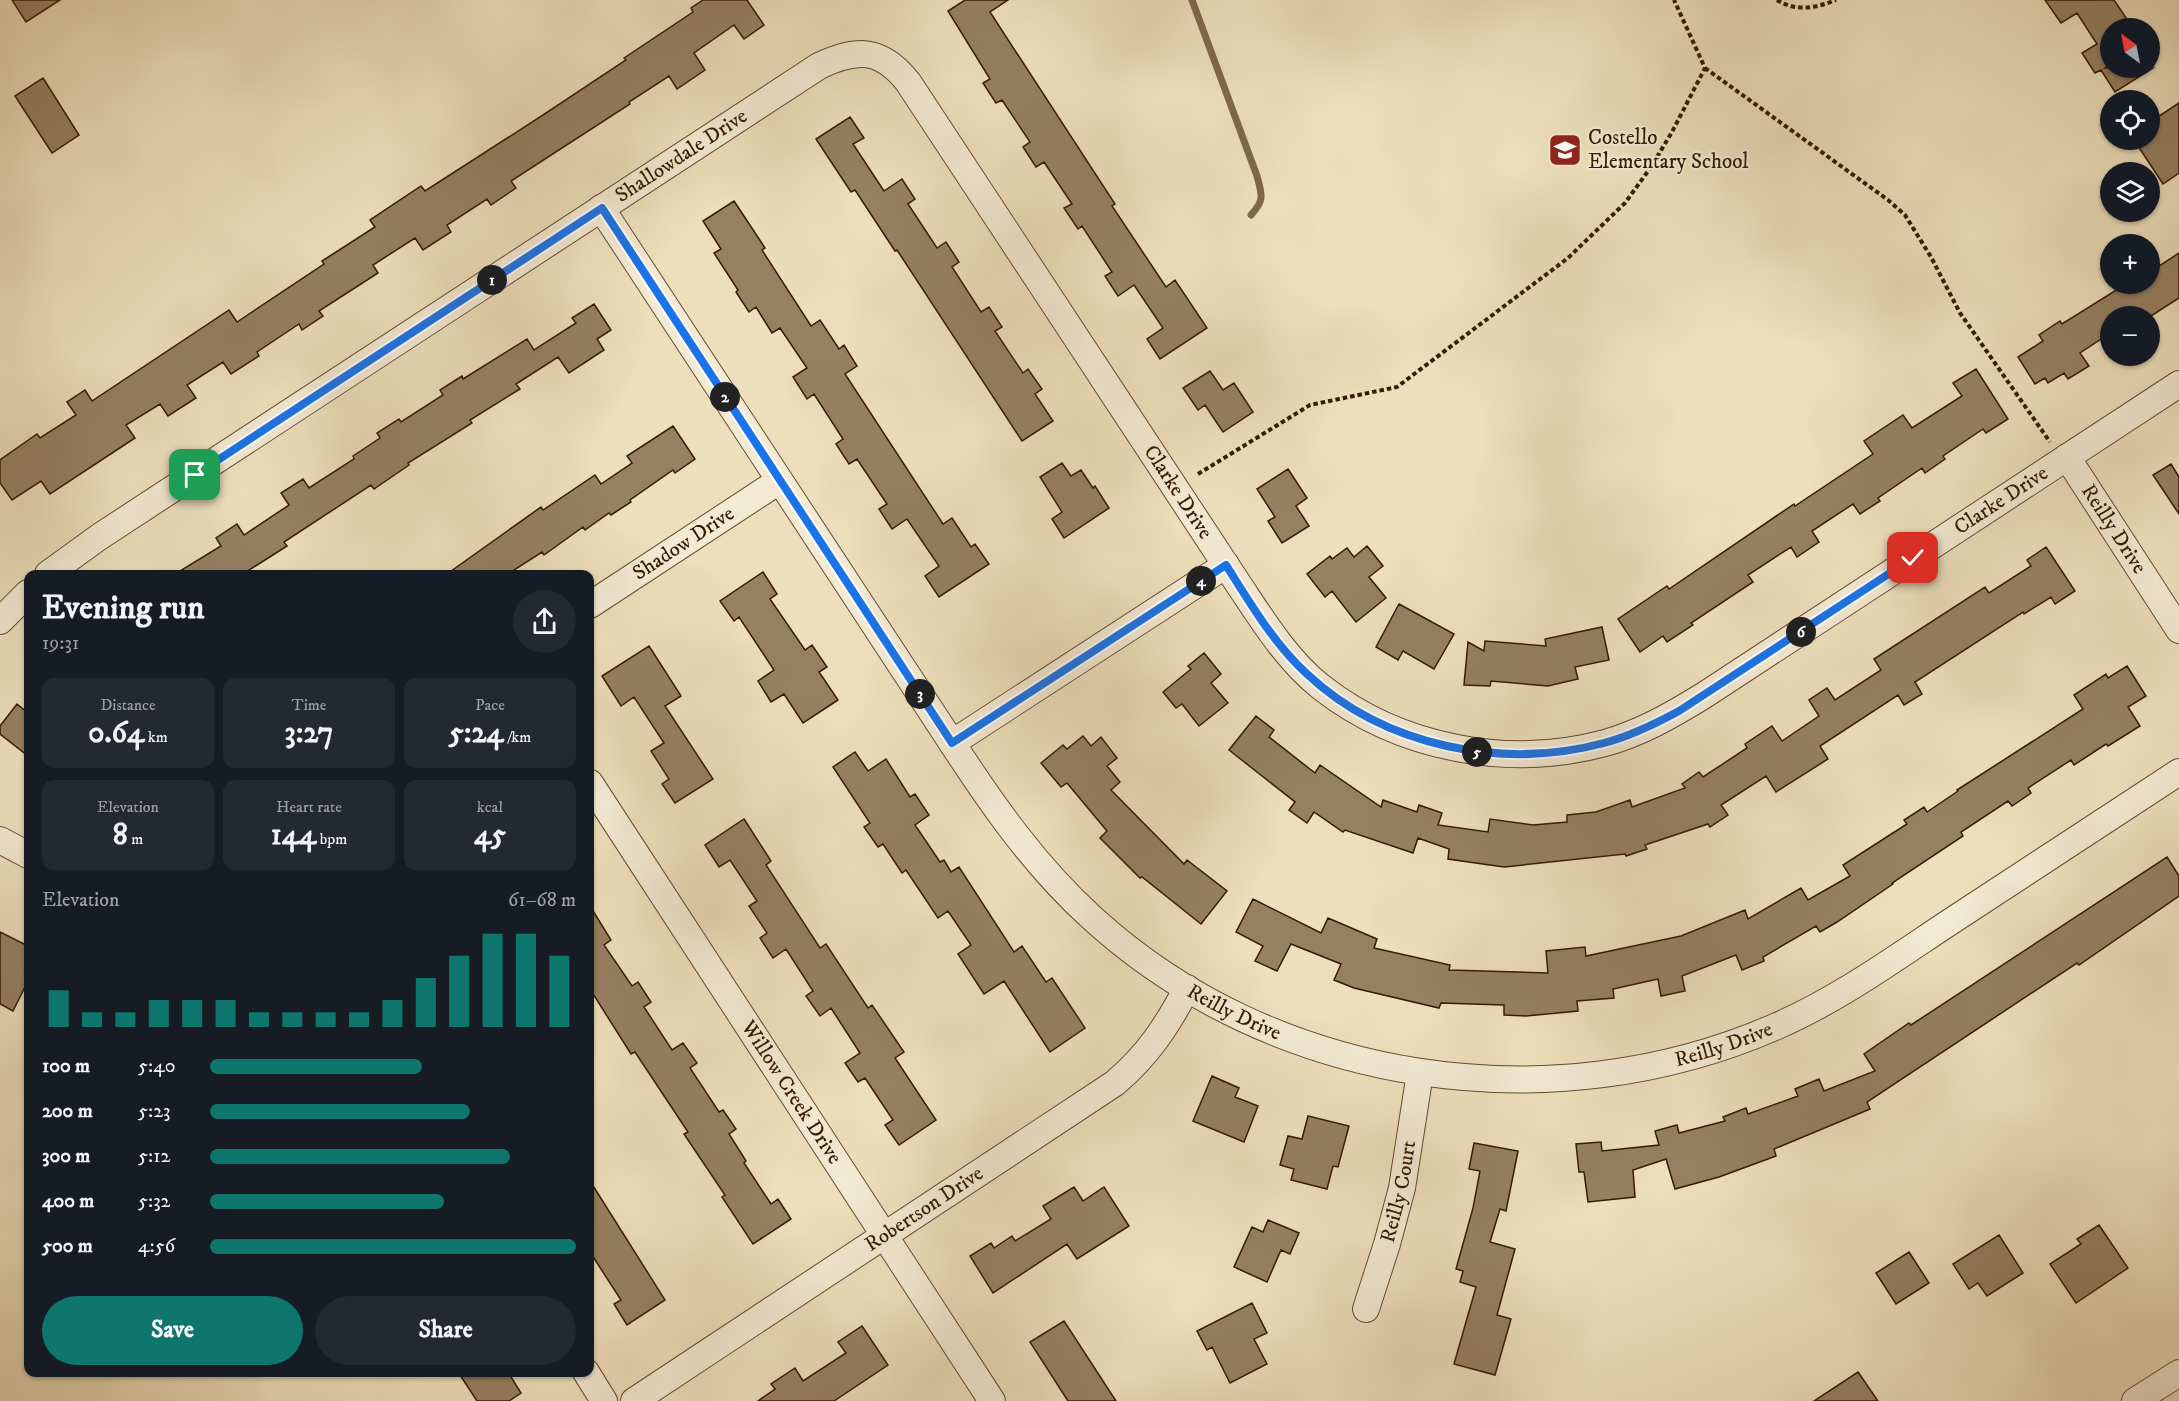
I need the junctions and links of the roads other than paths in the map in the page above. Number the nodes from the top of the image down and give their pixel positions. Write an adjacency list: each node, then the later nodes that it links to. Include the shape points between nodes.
1 (873, 54): 2 (street, Shallowdale Drive, via 850,54 819,66); 6 (street, Clarke Drive, via 888,62 908,82)
2 (602, 208): 5 (street, Reilly Drive); 7 (street, Shallowdale Drive)
3 (2179, 384): 4 (street, Clarke Drive)
4 (2060, 453): 6 (street, Clarke Drive, via 1679,711 1622,738 1558,752 1464,750 1426,741 1356,710 1305,672 1272,634); 11 (street, Reilly Drive)
5 (779, 481): 9 (street, Shadow Drive); 12 (street, Reilly Drive)
6 (1226, 565): 12 (street)
7 (54, 570)
8 (24, 597): 10 (street)
9 (594, 602)
10 (0, 621)
11 (2179, 630)
12 (952, 743): 17 (street, Reilly Drive, via 1000,816 1062,889 1094,920)
13 (2179, 772): 18 (street, Reilly Drive, via 1842,993 1742,1041 1649,1068 1565,1079 1487,1080)
14 (594, 789): 19 (street, Willow Creek Drive)
15 (0, 840): 16 (street)
16 (24, 853)
17 (1187, 988): 18 (street, Reilly Drive, via 1306,1045); 19 (street, Robertson Drive, via 1162,1033 1114,1083)
18 (1420, 1073): 20 (street, Reilly Court, via 1402,1188)
19 (885, 1235): 24 (street, Robertson Drive); 25 (street, Willow Creek Drive)
20 (1366, 1309)
21 (2179, 1373): 26 (street)
22 (589, 1377): 23 (street)
23 (604, 1401)
24 (633, 1401)
25 (992, 1401)
26 (2135, 1401)

